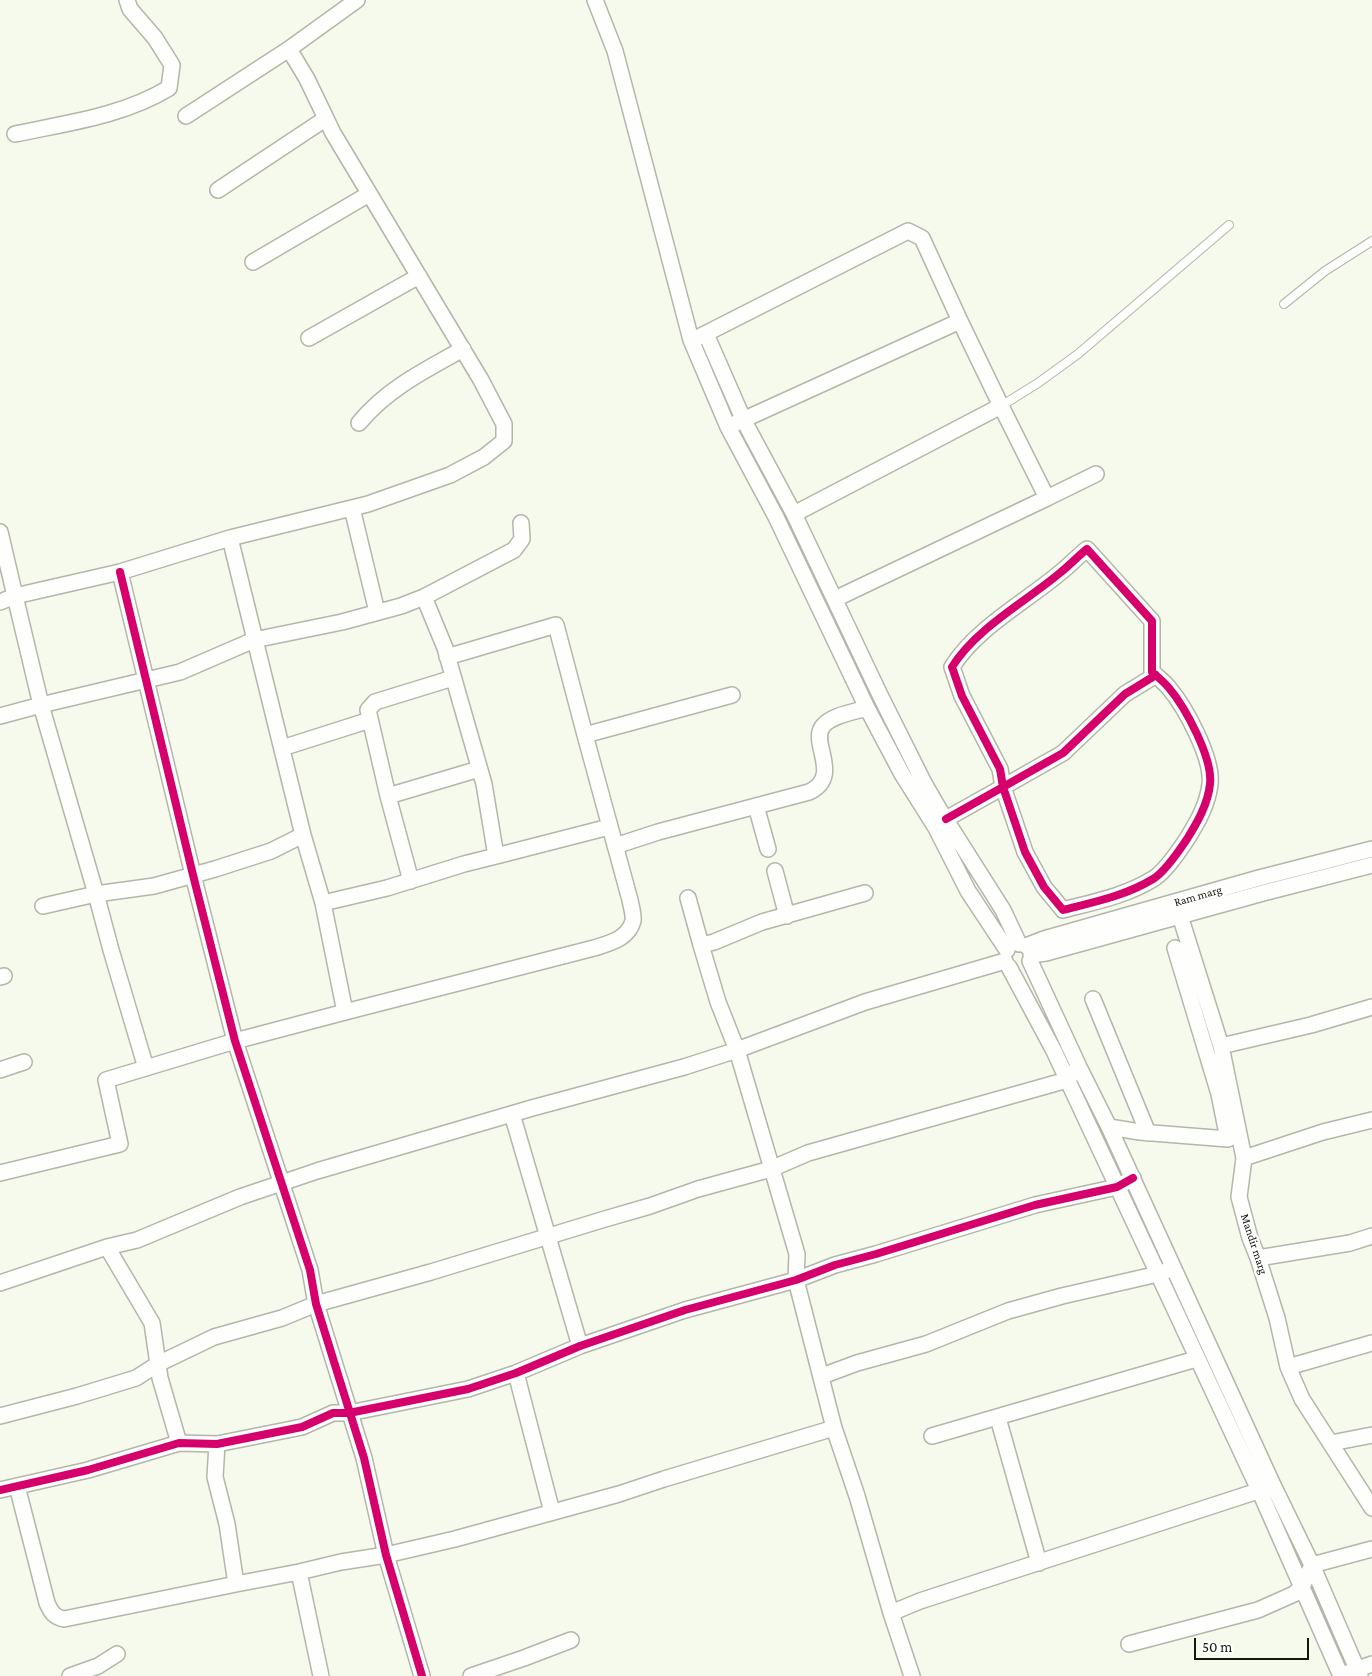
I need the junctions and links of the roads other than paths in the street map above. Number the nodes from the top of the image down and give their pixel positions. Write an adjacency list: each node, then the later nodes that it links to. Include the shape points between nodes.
1 (127, 0): 7 (street, via 130,9 172,64 169,88 100,116)
2 (357, 0): 4 (street)
3 (595, 0): 18 (street, via 615,51)
4 (289, 48): 5 (street); 6 (street)
5 (186, 116)
6 (325, 119): 8 (street); 9 (street)
7 (16, 134)
8 (218, 190)
9 (369, 194): 12 (street); 13 (street)
10 (1229, 225): 20 (lane, via 1078,354)
11 (1372, 241): 14 (lane, via 1325,270)
12 (253, 262)
13 (419, 276): 17 (street); 19 (street)
14 (1284, 304)
15 (960, 322): 16 (street, via 922,238 908,231); 20 (street); 21 (street)
16 (706, 334): 18 (street); 21 (street)
17 (309, 338)
18 (692, 340): 23 (street)
19 (463, 349): 22 (street, via 384,396); 26 (street, via 504,424 504,440 484,457 450,475)
20 (1001, 406): 25 (street); 27 (street)
21 (744, 421): 23 (street); 27 (street)
22 (359, 423)
23 (728, 427): 44 (street, via 776,517)
24 (1096, 474): 25 (street)
25 (1047, 498): 34 (street)
26 (352, 508): 30 (street); 36 (street)
27 (794, 514): 34 (street)
28 (521, 523): 33 (street, via 522,539 514,550)
29 (0, 532): 32 (street)
30 (230, 538): 31 (street); 37 (street)
31 (120, 572): 32 (street); 41 (street)
32 (15, 596): 35 (street); 43 (street)
33 (424, 598): 36 (street); 38 (street)
34 (835, 599): 53 (street, via 924,783)
35 (0, 602)
36 (377, 612): 37 (street)
37 (254, 640): 41 (street, via 180,672); 48 (street)
38 (447, 657): 40 (street); 47 (street, via 556,626)
39 (1156, 675): 50 (street, via 1125,694 1063,753); 50 (street, via 1152,672 1152,621 1087,549 1003,616 960,655 952,667 962,696 1000,769); 50 (street, via 1169,688 1190,720 1206,756 1210,783 1200,818 1179,852 1154,879 1112,898 1063,910 1044,887 1025,852)
40 (453, 678): 46 (street, via 375,702 368,710); 49 (street)
41 (146, 680): 43 (street); 62 (street)
42 (732, 695): 47 (street)
43 (41, 705): 45 (street); 65 (street)
44 (867, 708): 52 (street, via 838,717 823,726 820,733 824,772 818,787); 73 (street, via 902,774 936,828 968,892)
45 (0, 716)
46 (370, 720): 48 (street); 51 (street)
47 (585, 735): 54 (street)
48 (282, 748): 55 (street)
49 (479, 769): 51 (street); 59 (street)
50 (1003, 787): 53 (street)
51 (388, 796): 63 (street)
52 (756, 806): 56 (street); 57 (street)
53 (946, 819): 73 (street, via 1003,910)
54 (610, 827): 56 (street); 59 (street)
55 (303, 835): 62 (street, via 271,851); 67 (street)
56 (615, 846): 76 (street, via 634,919 627,932 616,941)
57 (768, 849)
58 (1372, 849): 69 (street, Ram marg, via 1259,878)
59 (496, 856): 63 (street)
60 (1372, 865): 69 (street)
61 (775, 871): 70 (street)
62 (193, 875): 65 (street, via 154,886); 77 (street)
63 (411, 881): 67 (street)
64 (865, 893): 70 (street)
65 (96, 894): 68 (street); 82 (street)
66 (688, 898): 71 (street)
67 (324, 903): 76 (street)
68 (43, 906)
69 (1178, 909): 73 (street, Ram marg, via 1044,939); 78 (street, Mandir marg)
70 (787, 916): 71 (street)
71 (701, 945): 79 (street)
72 (1175, 948): 88 (street, via 1219,1094 1228,1139)
73 (1018, 955): 79 (street, Ram marg, via 865,1002); 81 (street); 84 (street, via 1032,1007)
74 (1093, 999): 88 (street)
75 (1372, 1007): 78 (street)
76 (345, 1012): 77 (street)
77 (235, 1041): 82 (street); 93 (street)
78 (1221, 1046): 89 (street, Mandir marg)
79 (736, 1050): 85 (street, Ram marg); 90 (street)
80 (24, 1062): 83 (street)
81 (1079, 1067): 84 (street); 87 (street)
82 (146, 1068): 91 (street, via 106,1080 120,1144)
83 (0, 1070)
84 (1067, 1080): 90 (street, via 808,1153); 94 (street)
85 (512, 1114): 93 (street, Ram marg); 95 (street)
86 (1372, 1120): 89 (street, via 1322,1132)
87 (1109, 1127): 88 (street); 92 (street)
88 (1148, 1133)
89 (1244, 1158): 98 (street, Mandir marg, via 1240,1197)
90 (771, 1169): 95 (street, via 698,1188 650,1206); 101 (street, via 797,1254)
91 (0, 1173)
92 (1132, 1178): 94 (street); 99 (street)
93 (280, 1183): 97 (street, Ram marg, via 137,1240); 103 (street, via 310,1270)
94 (1117, 1187): 100 (street); 101 (street, via 1035,1204)
95 (548, 1236): 103 (street); 105 (street)
96 (1372, 1236): 98 (street, via 1350,1243)
97 (106, 1247): 102 (street, Ram marg); 107 (street, via 152,1323)
98 (1258, 1258): 108 (street, Mandir marg)
99 (1173, 1267): 100 (street); 121 (street)
100 (1158, 1274): 106 (street); 110 (street, via 1008,1311 926,1344)
101 (796, 1280): 105 (street, via 685,1310); 110 (street)
102 (0, 1283)
103 (316, 1304): 107 (street, via 282,1318 214,1337); 111 (street)
104 (1372, 1343): 108 (street)
105 (580, 1346): 109 (street)
106 (1196, 1359): 113 (street); 121 (street)
107 (158, 1364): 112 (street, via 136,1378); 117 (street)
108 (1288, 1367): 118 (street, Mandir marg, via 1302,1399)
109 (516, 1372): 111 (street, via 468,1389); 124 (street)
110 (822, 1376): 114 (street)
111 (350, 1413): 119 (street, via 334,1413 302,1428); 126 (street, via 364,1458)
112 (0, 1416)
113 (998, 1418): 116 (street); 127 (street)
114 (834, 1428): 124 (street); 132 (street)
115 (1372, 1434): 118 (street)
116 (932, 1436)
117 (179, 1443): 119 (street); 120 (street, via 88,1470)
118 (1332, 1443): 123 (street, Mandir marg)
119 (217, 1444): 130 (street, via 215,1477)
120 (17, 1486): 122 (street); 130 (street, via 47,1602 56,1618)
121 (1266, 1488): 127 (street); 128 (street); 131 (street)
122 (0, 1490)
123 (1372, 1508)
124 (552, 1512): 126 (street)
125 (1372, 1549): 128 (street)
126 (386, 1555): 129 (street); 140 (street)
127 (1039, 1562): 132 (street)
128 (1312, 1564): 131 (street); 137 (street)
129 (299, 1572): 130 (street); 139 (street)
130 (236, 1584)
131 (1302, 1587): 134 (street, via 1258,1610); 143 (street)
132 (891, 1613): 142 (street)
133 (571, 1640): 141 (street)
134 (1129, 1644)
135 (117, 1654): 138 (street, via 98,1666)
136 (1372, 1664): 137 (street)
137 (1359, 1673): 143 (street)
138 (70, 1676)
139 (320, 1676)
140 (422, 1676)
141 (471, 1676)
142 (912, 1676)
143 (1340, 1676)

